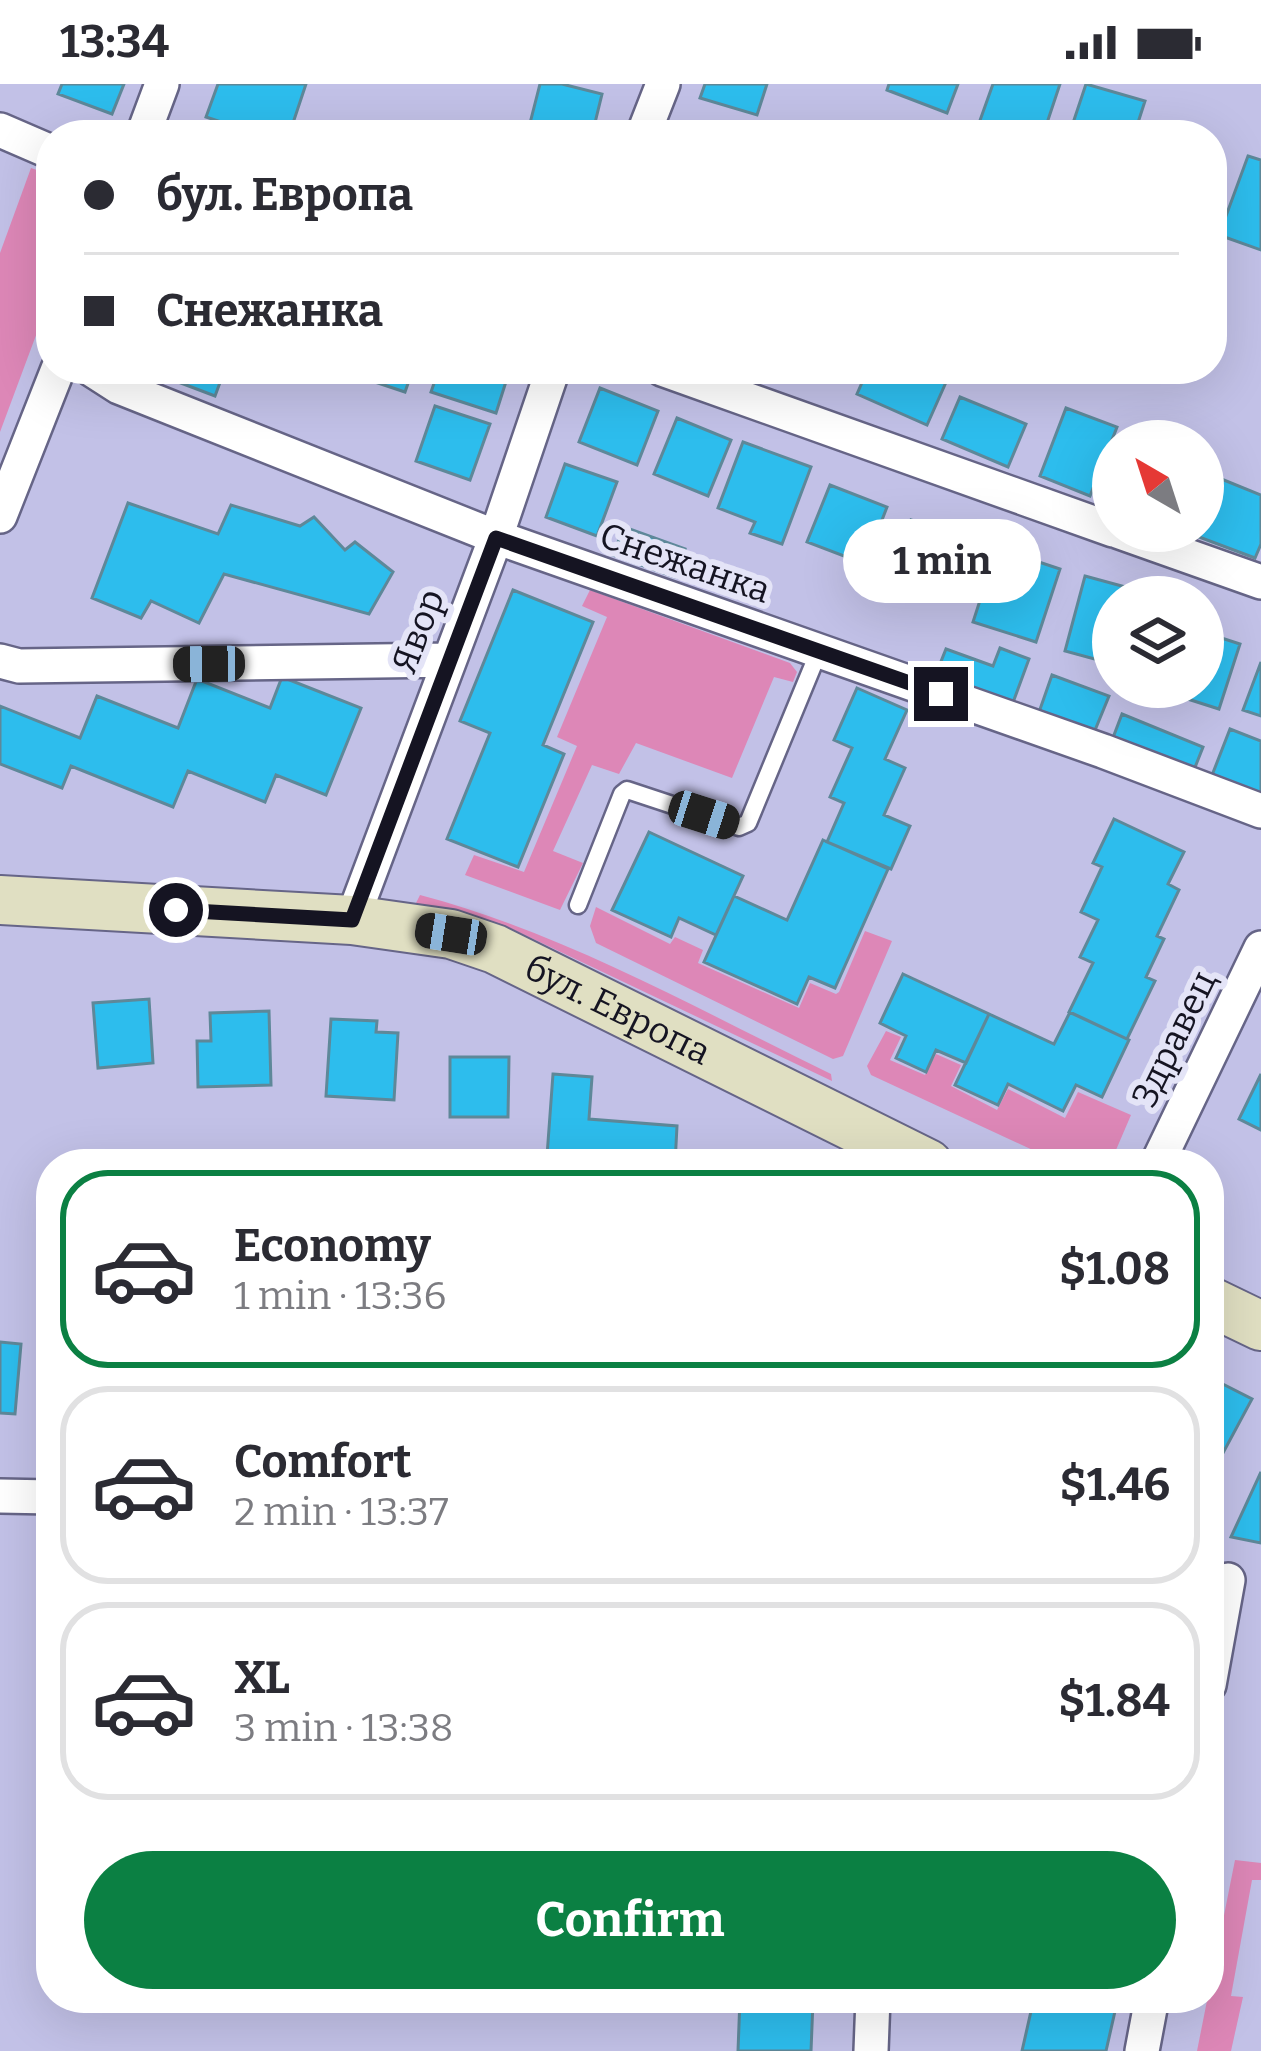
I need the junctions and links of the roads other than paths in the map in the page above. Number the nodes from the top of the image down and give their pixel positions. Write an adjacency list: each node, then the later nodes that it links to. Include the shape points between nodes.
1 (162, 84): 3 (street)
2 (663, 84): 4 (street)
3 (149, 120)
4 (649, 120)
5 (0, 130): 6 (street)
6 (36, 146)
7 (52, 384): 11 (street)
8 (114, 384): 13 (street, Снежанка)
9 (548, 384): 13 (street, Явор)
10 (704, 384): 12 (street)
11 (0, 516)
12 (1092, 522)
13 (496, 538): 16 (street, Снежанка); 17 (street, Явор)
14 (1177, 552): 15 (street)
15 (1261, 582)
16 (820, 651): 19 (street, Снежанка); 21 (lane, via 748,823 739,827 627,790)
17 (447, 660): 18 (street); 22 (street, Явор)
18 (0, 661)
19 (1261, 812)
20 (0, 900): 22 (street, бул. Европа)
21 (578, 905)
22 (352, 920): 24 (street, бул. Европа, via 451,934 494,949)
23 (1261, 948): 25 (street, Здравец)
24 (898, 1149)
25 (1164, 1149)
26 (1224, 1308): 27 (street)
27 (1261, 1326)
28 (0, 1496): 29 (street)
29 (36, 1497)
30 (1233, 1578): 31 (street)
31 (1224, 1618)
32 (872, 2013): 34 (street)
33 (1149, 2013): 35 (street)
34 (871, 2051)
35 (1142, 2051)

